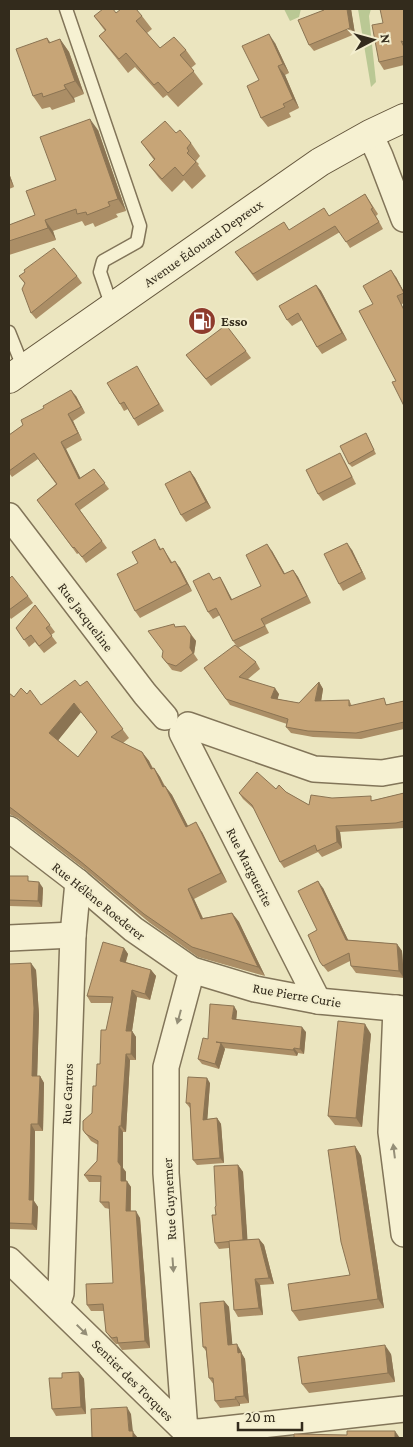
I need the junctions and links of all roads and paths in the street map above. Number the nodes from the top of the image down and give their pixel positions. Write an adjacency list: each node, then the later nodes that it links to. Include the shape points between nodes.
1 (66, 9): 5 (lane, via 140,226 137,242 103,261 100,272)
2 (404, 118): 3 (street, Avenue Édouard Depreux)
3 (370, 134): 4 (street); 5 (street, Avenue Édouard Depreux, via 320,162)
4 (404, 219)
5 (112, 307): 7 (street, Avenue Édouard Depreux)
6 (9, 332): 7 (lane)
7 (16, 373)
8 (9, 516): 9 (street, Rue Jacqueline, via 144,694)
9 (178, 725): 10 (street, Rue Jacqueline, via 314,769 382,773); 16 (street, Rue Marguerite)
10 (404, 769)
11 (9, 829): 12 (street, Rue Hélène Roederer)
12 (78, 882): 13 (street, Rue Garros); 15 (street, Rue Hélène Roederer, via 132,929)
13 (73, 934): 14 (street); 20 (street, Rue Garros, via 61,1293)
14 (9, 938)
15 (192, 970): 16 (street, Rue Pierre Curie, via 255,989); 22 (street, Rue Guynemer, one-way to 22, via 166,1067 166,1173)
16 (318, 1000): 17 (street, Rue Pierre Curie)
17 (400, 1009): 18 (street, one-way to 17, via 391,1132)
18 (404, 1234)
19 (9, 1260): 20 (street, Sentier des Torques)
20 (57, 1305): 22 (street, Sentier des Torques, one-way to 22)
21 (404, 1409): 22 (street)
22 (191, 1435)

